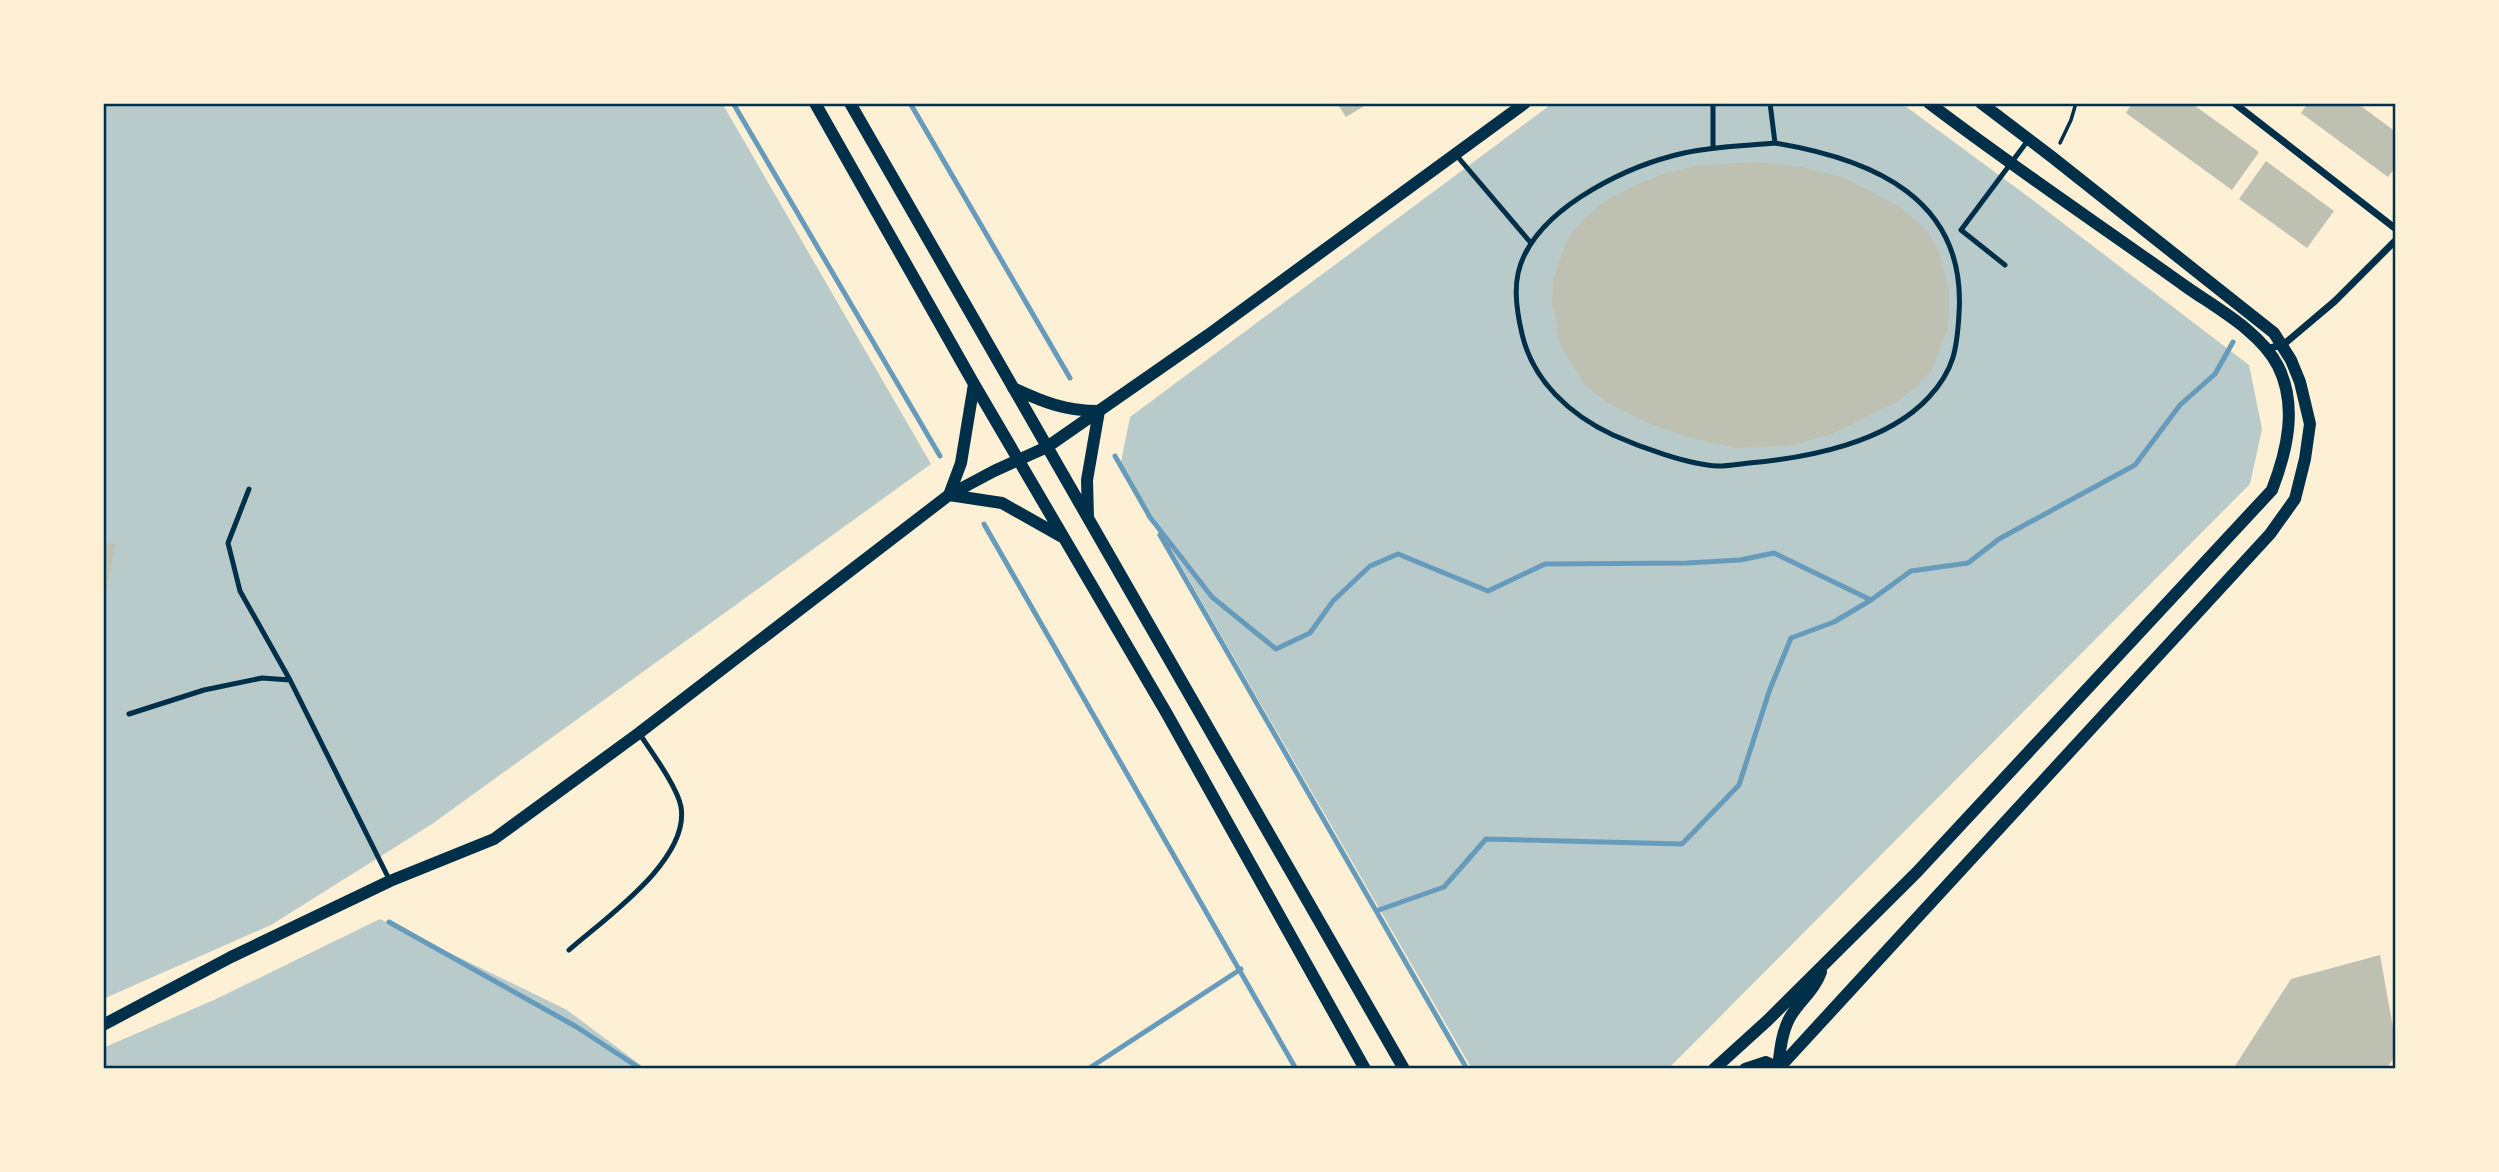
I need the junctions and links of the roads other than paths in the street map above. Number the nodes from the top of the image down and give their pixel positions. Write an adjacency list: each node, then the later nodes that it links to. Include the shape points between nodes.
1 (815, 103): 22 (street)
2 (850, 103): 23 (street)
3 (1525, 103): 12 (street)
4 (1713, 103): 11 (lane)
5 (1770, 103): 10 (lane)
6 (1929, 103): 13 (street)
7 (1981, 103): 9 (street)
8 (2234, 103): 14 (street)
9 (2029, 139): 13 (lane); 20 (street, via 2261,322)
10 (1775, 143): 11 (lane); 16 (lane, via 1809,148 1885,177 1916,196 1939,221)
11 (1713, 148): 18 (lane, via 1667,158 1613,178 1570,205)
12 (1455, 153): 18 (lane); 24 (street)
13 (2008, 164): 15 (lane); 21 (street, via 2162,270)
14 (2396, 229)
15 (1961, 230): 16 (lane); 19 (lane)
16 (1946, 239): 18 (lane, via 1955,260 1960,299 1958,334 1955,357 1930,396 1898,422 1842,447 1717,466 1657,453 1611,434 1572,411 1549,389 1525,346 1517,313 1516,282)
17 (2396, 240): 20 (street)
18 (1531, 243)
19 (2005, 265)
20 (2283, 345): 21 (street); 42 (street, via 2300,382 2310,424 2295,499 2270,534)
21 (2265, 349): 36 (street, via 2280,372 2288,404 2289,428 2272,490 1917,872)
22 (974, 384): 26 (street); 28 (street, via 961,463)
23 (1012, 388): 24 (street, via 1073,411); 25 (street)
24 (1099, 411): 25 (street); 29 (street, via 1087,480)
25 (1047, 447): 26 (street); 29 (street)
26 (1020, 460): 28 (street); 30 (street)
27 (249, 489): 31 (lane, via 228,543 240,591)
28 (949, 495): 30 (street, via 1002,503); 33 (street)
29 (1088, 521): 39 (street)
30 (1065, 538): 38 (street)
31 (290, 680): 32 (lane, via 262,678 215,687); 34 (lane)
32 (129, 714)
33 (639, 733): 34 (street, via 494,839); 35 (lane, via 681,805 682,822 674,846 648,880)
34 (390, 881): 37 (street)
35 (569, 950)
36 (1824, 965): 40 (street); 42 (street, via 1817,983 1791,1016 1781,1042)
37 (103, 1025)
38 (1365, 1069)
39 (1404, 1069)
40 (1714, 1069)
41 (1745, 1069): 42 (street, via 1766,1062)
42 (1778, 1069)

